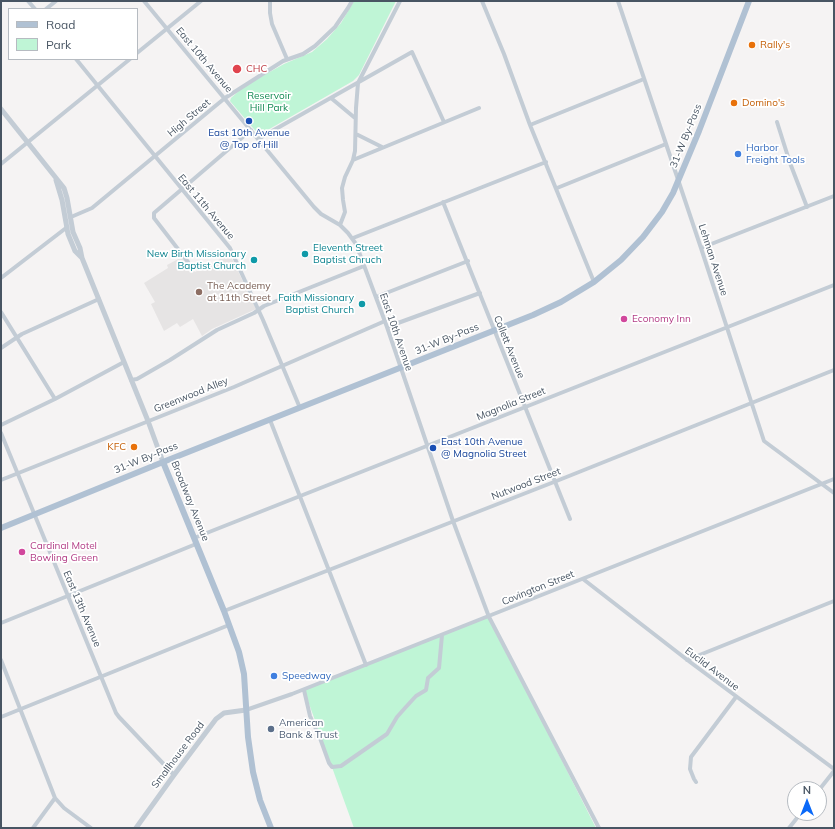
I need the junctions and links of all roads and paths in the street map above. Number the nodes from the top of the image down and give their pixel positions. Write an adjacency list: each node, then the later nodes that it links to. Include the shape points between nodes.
1 (56, 1): 10 (street)
2 (144, 1): 11 (street, East 10th Avenue)
3 (201, 1): 11 (street)
4 (270, 1): 13 (street, via 272,24)
5 (352, 1): 13 (street, High Street, via 319,43 303,54)
6 (400, 1): 17 (street)
7 (482, 1): 26 (street)
8 (618, 1): 16 (street, Lehman Avenue)
9 (749, 1): 37 (main road, 31-W By-Pass)
10 (47, 8)
11 (167, 28): 12 (street); 19 (street, East 10th Avenue)
12 (138, 52)
13 (287, 59): 19 (street, High Street)
14 (77, 60): 18 (street, East 11th Avenue)
15 (129, 60): 18 (street)
16 (644, 79): 26 (street); 31 (street, Lehman Avenue)
17 (358, 83): 20 (street); 23 (street); 24 (street, via 412,52)
18 (98, 86): 30 (street); 33 (street, East 11th Avenue)
19 (225, 98): 27 (street, East 10th Avenue); 33 (street, High Street)
20 (331, 98): 23 (street); 29 (street)
21 (479, 108): 24 (street)
22 (1, 109): 30 (street)
23 (355, 118): 28 (street)
24 (444, 122): 32 (street)
25 (777, 122): 42 (street)
26 (530, 125): 35 (street)
27 (251, 130): 29 (street, East 10th Avenue); 39 (street)
28 (356, 134): 32 (street); 34 (street)
29 (258, 139): 44 (street, East 10th Avenue, via 314,207)
30 (28, 142): 36 (street); 43 (street, via 55,177)
31 (666, 144): 37 (street, Lehman Avenue); 38 (street)
32 (382, 147): 34 (street)
33 (155, 156): 39 (street, East 11th Avenue); 43 (street, High Street, via 92,208)
34 (353, 160): 44 (street, via 342,188 345,212)
35 (546, 162): 38 (street); 41 (street)
36 (1, 164)
37 (678, 182): 47 (street, Lehman Avenue); 53 (main road, 31-W By-Pass, via 662,212 643,237 621,260)
38 (557, 188): 53 (street)
39 (181, 189): 50 (street, via 156,210 153,216); 58 (street, East 11th Avenue, via 230,248)
40 (834, 196): 42 (street)
41 (443, 202): 46 (street); 49 (street, Collett Avenue)
42 (807, 207): 47 (street)
43 (68, 219): 45 (street, Broadway Avenue); 48 (street, Broadway Avenue)
44 (340, 225): 46 (street, East 10th Avenue)
45 (66, 228): 48 (street, Broadway Avenue, via 75,251); 52 (street)
46 (353, 238): 51 (street, East 10th Avenue)
47 (701, 248): 62 (street, Lehman Avenue)
48 (82, 258): 57 (street, Broadway Avenue)
49 (468, 261): 55 (street, Collett Avenue); 56 (street)
50 (188, 262)
51 (364, 266): 56 (street, East 10th Avenue); 58 (street)
52 (1, 278)
53 (594, 282): 63 (main road, 31-W By-Pass, via 561,302)
54 (834, 285): 62 (street, Magnolia Street)
55 (480, 293): 61 (street); 63 (street, Collett Avenue)
56 (376, 297): 60 (street, East 10th Avenue)
57 (99, 299): 64 (street); 66 (street, Broadway Avenue)
58 (259, 310): 67 (street, East 11th Avenue); 70 (street, via 226,326 137,379)
59 (1, 312): 64 (street)
60 (385, 322): 61 (street, East 10th Avenue); 67 (street, Greenwood Alley)
61 (387, 327): 68 (street, East 10th Avenue)
62 (726, 327): 72 (street, Lehman Avenue); 73 (street, Magnolia Street)
63 (494, 330): 68 (main road, 31-W By-Pass); 73 (street, Collett Avenue)
64 (16, 337): 65 (street); 71 (street)
65 (1, 348)
66 (124, 362): 70 (street, Broadway Avenue); 71 (street)
67 (283, 366): 74 (street, East 11th Avenue); 76 (street, Greenwood Alley)
68 (401, 368): 74 (main road, 31-W By-Pass); 79 (street, East 10th Avenue)
69 (834, 370): 72 (street, Nutwood Street)
70 (131, 380): 76 (street, Broadway Avenue)
71 (55, 398): 77 (street)
72 (751, 402): 84 (street, Nutwood Street); 85 (street, Lehman Avenue, via 764,441)
73 (524, 407): 79 (street, Magnolia Street); 84 (street, Collett Avenue)
74 (300, 408): 75 (main road, 31-W By-Pass)
75 (270, 420): 80 (main road, 31-W By-Pass); 87 (street)
76 (148, 421): 80 (street, Broadway Avenue); 81 (street, Greenwood Alley)
77 (1, 425)
78 (1, 433): 81 (street, East 13th Avenue)
79 (427, 446): 87 (street, Magnolia Street); 90 (street, East 10th Avenue)
80 (163, 462): 88 (main road, 31-W By-Pass); 92 (main road, Broadway Avenue)
81 (18, 474): 83 (street, Greenwood Alley); 88 (street, East 13th Avenue)
82 (834, 479): 85 (street, Covington Street)
83 (1, 480)
84 (554, 482): 89 (street, Collett Avenue); 90 (street, Nutwood Street)
85 (822, 484): 86 (street, Lehman Avenue); 94 (street, Covington Street)
86 (834, 493)
87 (300, 496): 92 (street, Magnolia Street); 93 (street)
88 (34, 514): 91 (main road, 31-W By-Pass); 95 (street, East 13th Avenue)
89 (570, 519)
90 (453, 521): 93 (street, Nutwood Street); 98 (street, East 10th Avenue)
91 (1, 528)
92 (195, 541): 95 (street, Magnolia Street); 97 (main road, Broadway Avenue)
93 (329, 570): 97 (street, Nutwood Street); 104 (street)
94 (583, 579): 98 (street, Covington Street); 103 (street, Euclid Avenue)
95 (67, 596): 99 (street, Magnolia Street); 105 (street, East 13th Avenue)
96 (834, 601): 103 (street)
97 (224, 611): 100 (main road, Broadway Avenue)
98 (489, 617): 101 (street, Covington Street); 120 (street, East 10th Avenue)
99 (1, 623)
100 (229, 625): 105 (street); 109 (main road, Broadway Avenue, via 242,665)
101 (442, 635): 104 (street, Covington Street); 106 (street, via 439,668 428,678 426,690 416,696 397,717 387,734 341,766 332,767 329,762 310,716)
102 (1, 660): 108 (street)
103 (687, 660): 107 (street, Euclid Avenue)
104 (366, 665): 106 (street, Covington Street)
105 (101, 677): 108 (street); 112 (street, East 13th Avenue, via 119,717)
106 (304, 690): 109 (street, Covington Street)
107 (736, 697): 111 (street, Euclid Avenue); 114 (street, via 691,757 690,769)
108 (21, 709): 110 (street); 115 (street)
109 (246, 710): 112 (street, Smallhouse Road, via 224,714 216,719); 119 (main road, Broadway Avenue, via 253,772)
110 (1, 717)
111 (834, 770): 113 (street)
112 (174, 775): 118 (street, Smallhouse Road)
113 (826, 781)
114 (696, 782)
115 (55, 798): 116 (street); 117 (street)
116 (33, 828)
117 (91, 828)
118 (136, 828)
119 (271, 828)
120 (599, 828)

